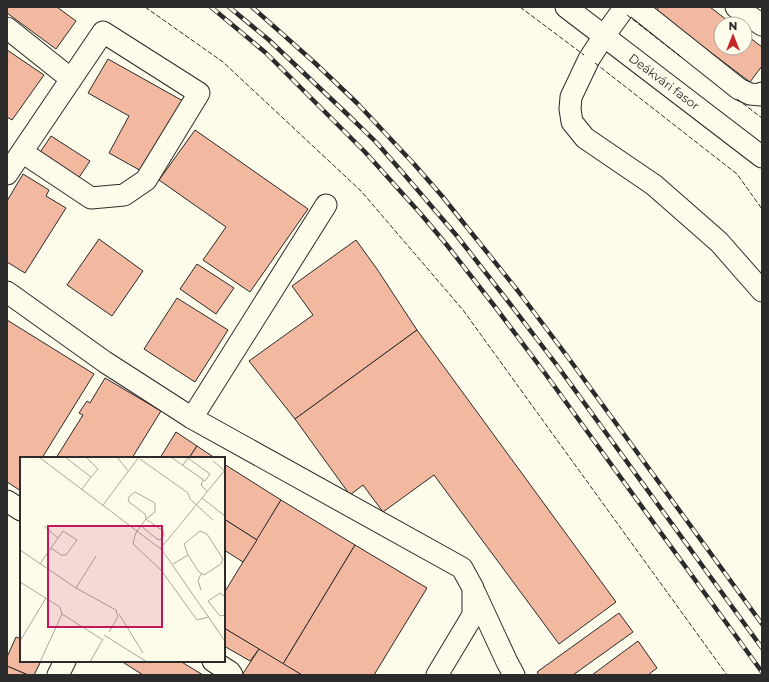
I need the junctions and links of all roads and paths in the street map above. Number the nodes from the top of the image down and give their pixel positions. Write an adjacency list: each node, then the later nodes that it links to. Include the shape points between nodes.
1 (566, 7): 7 (street, Deákvári fasor)
2 (625, 7): 7 (street)
3 (636, 7): 9 (street, via 739,90 750,94)
4 (736, 7): 5 (street)
5 (762, 25)
6 (7, 28): 8 (street)
7 (604, 36): 11 (street, Deákvári fasor); 14 (street, via 589,59 571,97 572,122 585,138 654,185 719,242)
8 (71, 79): 10 (street); 10 (street, via 103,32 198,93 146,180 124,195 91,198)
9 (762, 93)
10 (22, 152): 12 (street)
11 (761, 155)
12 (7, 174)
13 (326, 205): 16 (street)
14 (762, 291)
15 (7, 292): 16 (street, via 105,362)
16 (192, 418): 19 (street, via 462,568)
17 (7, 501): 18 (street)
18 (20, 509)
19 (473, 588): 24 (street, via 473,615); 25 (street)
20 (64, 662): 22 (street)
21 (215, 662): 23 (street)
22 (58, 675)
23 (232, 675)
24 (437, 675)
25 (514, 675)

